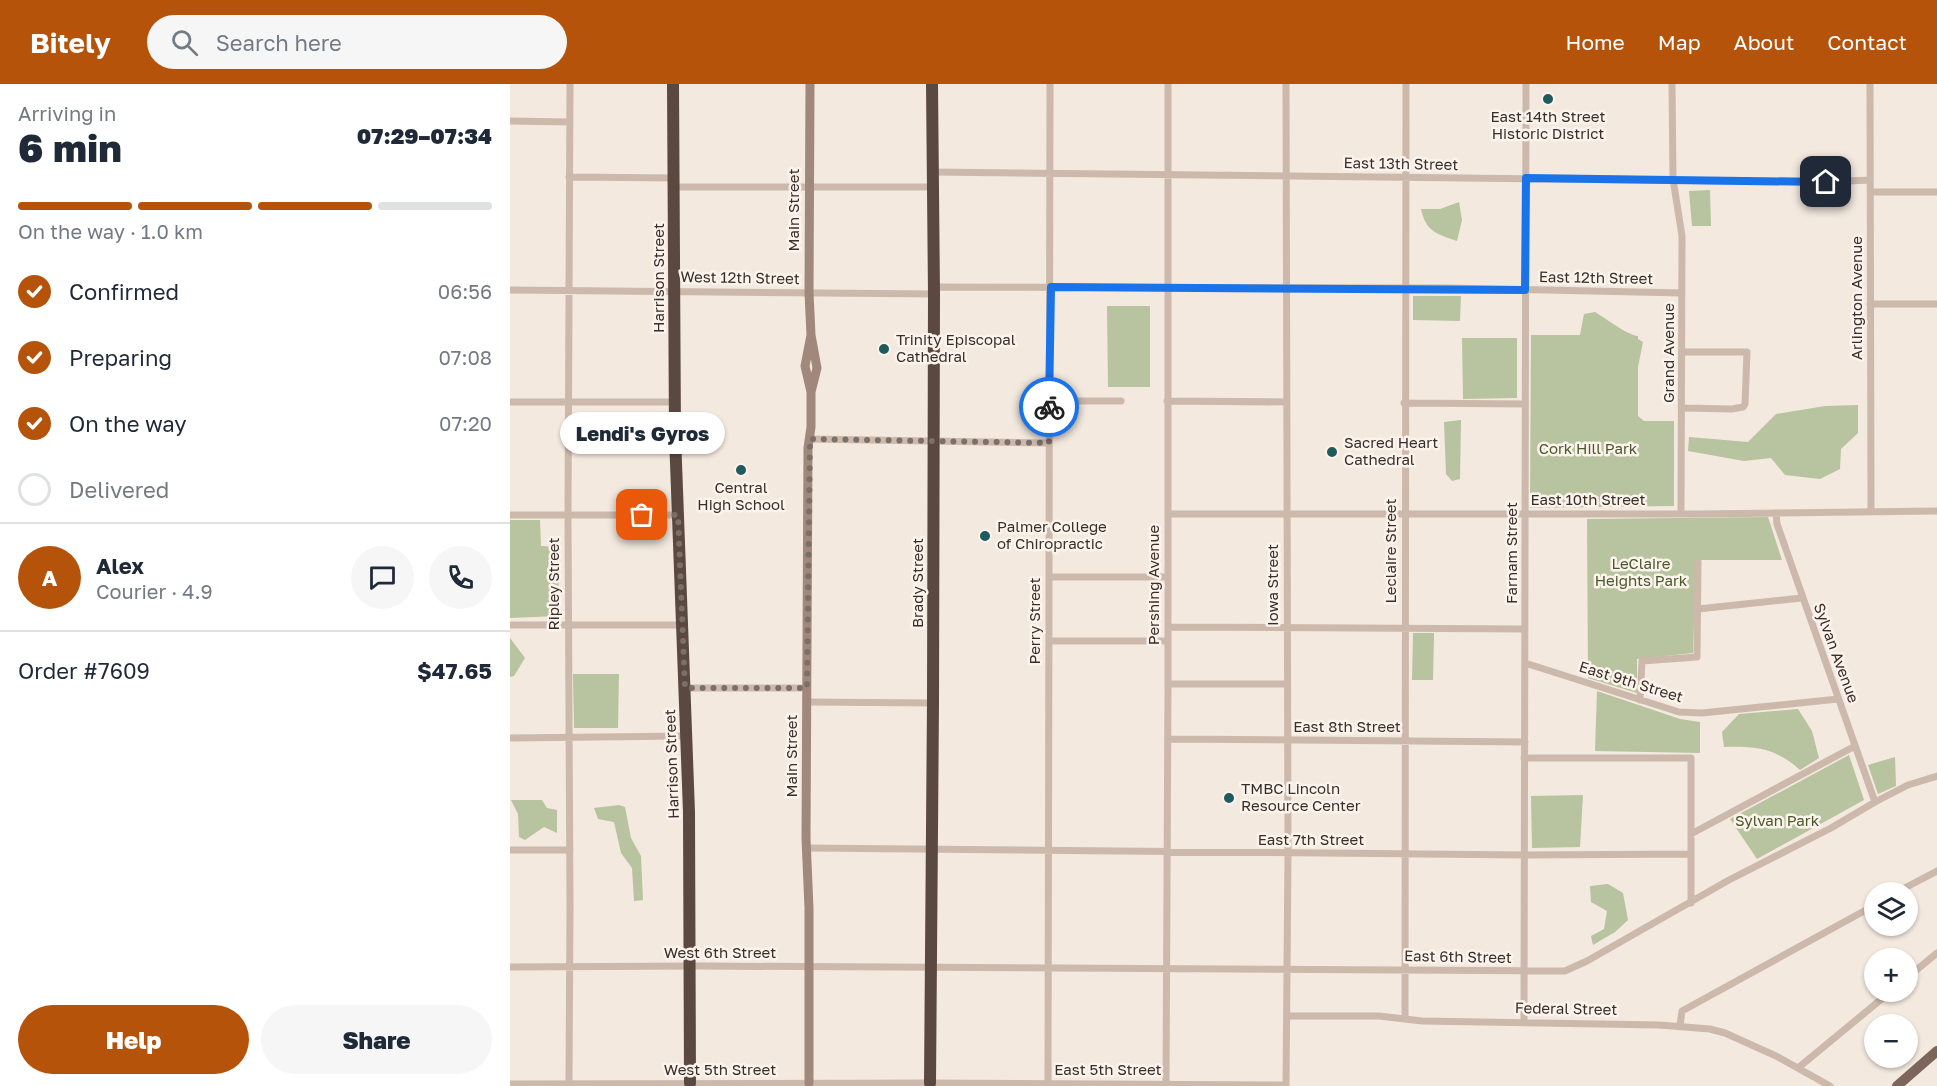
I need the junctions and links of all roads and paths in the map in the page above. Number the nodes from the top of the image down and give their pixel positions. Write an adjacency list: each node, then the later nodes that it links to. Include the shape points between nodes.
1 (570, 84): 13 (street, Ripley Street)
2 (673, 84): 23 (highway, Harrison Street)
3 (810, 84): 24 (street, Main Street)
4 (932, 84): 14 (highway, Brady Street)
5 (1050, 84): 15 (street, Perry Street)
6 (1168, 84): 16 (street, Pershing Avenue)
7 (1286, 84): 17 (street, Iowa Street)
8 (1406, 84): 19 (street, Leclaire Street)
9 (1526, 84): 20 (street, Farnam Street)
10 (1672, 84): 21 (street, Grand Avenue)
11 (1870, 84): 22 (street, Arlington Avenue)
12 (510, 121): 13 (street)
13 (570, 122): 18 (street, Ripley Street)
14 (932, 172): 15 (street, East 13th Street); 25 (highway, Brady Street)
15 (1050, 173): 16 (street, East 13th Street); 28 (street, Perry Street)
16 (1168, 175): 17 (street, East 13th Street); 29 (street, Pershing Avenue)
17 (1287, 176): 19 (street, East 13th Street); 30 (street, Iowa Street)
18 (569, 177): 23 (street); 33 (street, Ripley Street)
19 (1406, 177): 20 (street, East 13th Street); 31 (street, Leclaire Street)
20 (1526, 178): 21 (street, East 13th Street); 35 (street, Farnam Street)
21 (1673, 179): 22 (street, East 13th Street); 38 (street, Grand Avenue, via 1682,236)
22 (1870, 180): 26 (street, Arlington Avenue)
23 (674, 183): 24 (street); 34 (highway, Harrison Street)
24 (809, 187): 25 (street); 37 (street, Main Street)
25 (932, 187): 36 (highway, Brady Street)
26 (1870, 192): 27 (street); 39 (street, Arlington Avenue)
27 (1937, 192)
28 (1051, 287): 29 (street, East 12th Street); 36 (street, East 12th Street); 42 (street, Perry Street)
29 (1167, 287): 30 (street, East 12th Street); 44 (street, Pershing Avenue)
30 (1287, 287): 31 (street, East 12th Street); 48 (street, Iowa Street)
31 (1406, 288): 35 (street, East 12th Street); 49 (street, Leclaire Street)
32 (510, 290): 33 (street, West 12th Street)
33 (569, 290): 34 (street, West 12th Street); 46 (street, Ripley Street)
34 (673, 290): 37 (street, West 12th Street); 47 (highway, Harrison Street)
35 (1525, 290): 38 (street, East 12th Street); 50 (street, Farnam Street)
36 (934, 291): 37 (street, West 12th Street); 53 (highway, Brady Street)
37 (809, 293): 52 (street, Main Street, via 811,335 805,366 811,392)
38 (1682, 293): 41 (street, Grand Avenue)
39 (1870, 304): 40 (street); 56 (street, Arlington Avenue)
40 (1937, 304)
41 (1683, 352): 51 (street, Grand Avenue); 51 (street, via 1747,352 1743,407)
42 (1049, 401): 43 (street); 54 (street, Perry Street)
43 (1121, 401)
44 (1167, 401): 48 (street); 58 (street, Pershing Avenue)
45 (510, 402): 46 (street)
46 (568, 402): 47 (street); 63 (street, Ripley Street)
47 (674, 402): 64 (highway, Harrison Street)
48 (1287, 402): 65 (street, Iowa Street)
49 (1404, 403): 50 (street); 59 (street, Leclaire Street)
50 (1525, 404): 60 (street, Farnam Street)
51 (1682, 408): 61 (street, Grand Avenue)
52 (810, 439): 53 (street); 84 (street, Main Street)
53 (934, 441): 54 (street); 88 (highway, Brady Street)
54 (1049, 443): 67 (street, Perry Street)
55 (1937, 511): 56 (street, East 10th Street)
56 (1871, 512): 57 (street, East 10th Street)
57 (1776, 513): 61 (street, East 10th Street); 69 (street, Sylvan Avenue)
58 (1168, 514): 65 (street, East 10th Street); 68 (street, Pershing Avenue)
59 (1405, 514): 60 (street, East 10th Street); 65 (street, East 10th Street); 76 (street, Leclaire Street)
60 (1526, 514): 61 (street, East 10th Street); 77 (street, Farnam Street)
61 (1681, 514)
62 (510, 515): 63 (street)
63 (567, 515): 64 (street); 72 (street, Ripley Street)
64 (678, 515): 73 (highway, Harrison Street)
65 (1286, 515): 75 (street, Iowa Street)
66 (1698, 562): 70 (street)
67 (1049, 577): 68 (street); 78 (street, Perry Street)
68 (1168, 577): 74 (street, Pershing Avenue)
69 (1802, 598): 70 (street); 85 (street, Sylvan Avenue)
70 (1698, 609): 86 (street, via 1697,657 1642,661)
71 (510, 625): 72 (street)
72 (567, 625): 73 (street); 91 (street, Ripley Street)
73 (683, 625): 83 (highway, Harrison Street)
74 (1168, 627): 75 (street); 79 (street, Pershing Avenue)
75 (1286, 627): 76 (street); 82 (street, Iowa Street)
76 (1405, 627): 77 (street); 94 (street, Leclaire Street)
77 (1525, 628): 80 (street, Farnam Street)
78 (1049, 641): 79 (street); 105 (street, Perry Street)
79 (1168, 641): 81 (street, Pershing Avenue)
80 (1525, 663): 86 (street, East 9th Street); 95 (street, Farnam Street)
81 (1168, 684): 82 (street); 92 (street, Pershing Avenue)
82 (1286, 684): 93 (street, Iowa Street)
83 (685, 688): 84 (street); 89 (highway, Harrison Street)
84 (807, 688): 87 (street, Main Street)
85 (1838, 699): 86 (street, East 9th Street, via 1702,713 1679,712); 96 (street, Sylvan Avenue)
86 (1640, 700)
87 (807, 702): 88 (street); 101 (street, Main Street)
88 (933, 703): 104 (highway, Brady Street)
89 (685, 736): 91 (street); 117 (highway, Harrison Street)
90 (510, 738): 91 (street)
91 (568, 738): 103 (street, Ripley Street)
92 (1168, 739): 93 (street, East 8th Street); 106 (street, Pershing Avenue)
93 (1286, 740): 94 (street, East 8th Street); 107 (street, Iowa Street)
94 (1404, 740): 95 (street, East 8th Street); 108 (street, Leclaire Street)
95 (1525, 742): 97 (street, Farnam Street)
96 (1855, 746): 99 (street, Sylvan Avenue); 100 (street)
97 (1524, 758): 100 (street, via 1691,758); 110 (street, Farnam Street)
98 (1937, 776): 99 (street, East 6th Street)
99 (1875, 802): 113 (street, East 6th Street)
100 (1691, 834): 109 (street)
101 (808, 848): 104 (street, East 7th Street); 119 (street, Main Street)
102 (510, 850): 103 (street)
103 (570, 850): 116 (street, Ripley Street)
104 (932, 850): 105 (street, East 7th Street); 120 (highway, Brady Street)
105 (1048, 851): 106 (street, East 7th Street); 121 (street, Perry Street)
106 (1167, 852): 107 (street, East 7th Street); 122 (street, Pershing Avenue)
107 (1288, 853): 108 (street, East 7th Street); 124 (street, Iowa Street)
108 (1405, 854): 110 (street, East 7th Street); 125 (street, Leclaire Street)
109 (1691, 854): 110 (street, East 7th Street); 113 (street)
110 (1525, 855): 126 (street, Farnam Street)
111 (1937, 871): 112 (street)
112 (1916, 882)
113 (1691, 903): 126 (street, East 6th Street, via 1574,968)
114 (1864, 910): 131 (street, via 1682,1011)
115 (1937, 953): 123 (street)
116 (569, 966): 117 (street, West 6th Street); 118 (street, West 6th Street); 134 (street, Ripley Street)
117 (691, 966): 119 (street, West 6th Street); 135 (highway, Harrison Street)
118 (510, 967)
119 (809, 967): 120 (street, West 6th Street); 136 (street, Main Street)
120 (930, 968): 121 (street, East 6th Street); 137 (highway, Brady Street)
121 (1047, 969): 122 (street, East 6th Street); 139 (street, Perry Street)
122 (1167, 969): 124 (street, East 6th Street); 140 (street, Pershing Avenue)
123 (1918, 969)
124 (1287, 970): 125 (street, East 6th Street); 128 (street, Iowa Street)
125 (1405, 970): 126 (street, East 6th Street); 129 (street, Leclaire Street)
126 (1525, 972): 130 (street, Farnam Street)
127 (1878, 1002): 133 (street)
128 (1287, 1016): 129 (street, Federal Street); 141 (street, Iowa Street)
129 (1405, 1018): 130 (street, Federal Street)
130 (1524, 1021): 131 (street, Federal Street)
131 (1680, 1025): 133 (street, Federal Street, via 1725,1033)
132 (1937, 1051): 143 (main road)
133 (1798, 1068): 142 (street, Federal Street)
134 (568, 1083): 135 (street, West 5th Street); 138 (street, West 5th Street)
135 (690, 1083): 136 (street, West 5th Street)
136 (809, 1083): 137 (street, West 5th Street)
137 (930, 1083): 139 (street, East 5th Street)
138 (510, 1084)
139 (1048, 1085): 140 (street, East 5th Street)
140 (1166, 1085): 141 (street, East 5th Street)
141 (1286, 1086)
142 (1830, 1086)
143 (1897, 1086)

